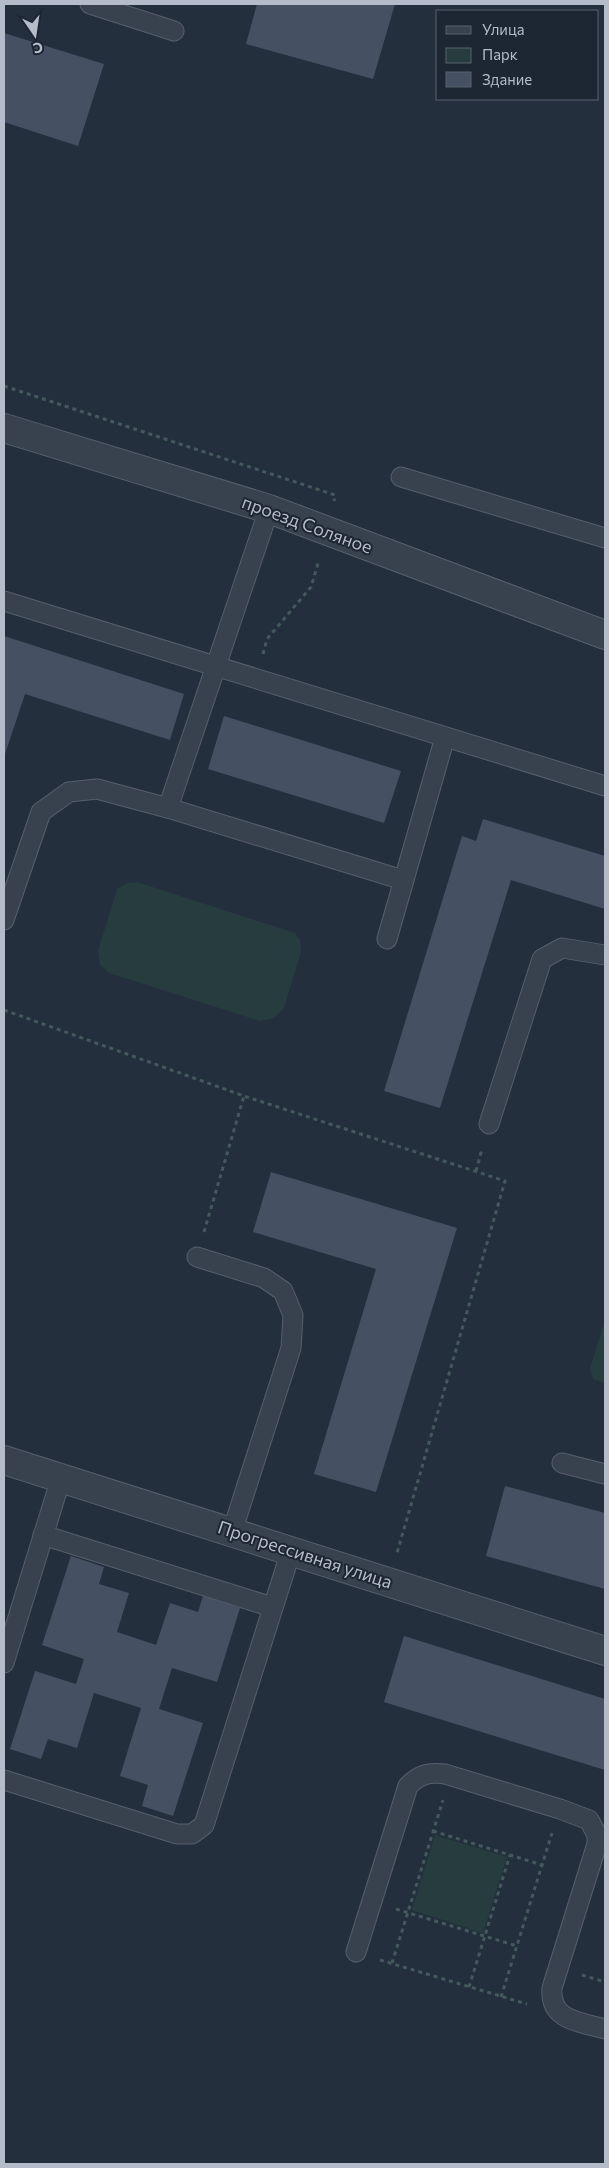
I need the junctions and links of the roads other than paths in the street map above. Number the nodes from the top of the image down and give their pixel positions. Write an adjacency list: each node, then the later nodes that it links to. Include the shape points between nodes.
1 (90, 4): 2 (lane)
2 (174, 31)
3 (4, 428): 5 (street, проезд Соляное)
4 (401, 477): 6 (lane)
5 (269, 509): 8 (street, проезд Соляное); 9 (lane)
6 (605, 538)
7 (4, 600): 9 (lane)
8 (605, 635)
9 (217, 666): 10 (lane); 12 (lane)
10 (445, 737): 11 (lane); 13 (lane)
11 (605, 786)
12 (168, 808): 13 (lane); 14 (lane, via 97,789 69,792 41,812)
13 (403, 880): 15 (lane)
14 (4, 920)
15 (387, 939)
16 (605, 955): 17 (lane, via 562,948 542,958)
17 (489, 1124)
18 (197, 1257): 23 (lane, via 264,1278 283,1292 293,1315 291,1348)
19 (4, 1460): 22 (street, Прогрессивная улица)
20 (562, 1463): 21 (lane)
21 (605, 1474)
22 (61, 1478): 23 (street, Прогрессивная улица); 24 (lane)
23 (232, 1532): 25 (street, Прогрессивная улица)
24 (43, 1535): 26 (lane); 28 (lane)
25 (291, 1550): 26 (lane); 27 (street, Прогрессивная улица)
26 (272, 1607): 29 (lane, via 204,1825 192,1834 176,1834)
27 (605, 1651)
28 (4, 1663)
29 (4, 1780)
30 (356, 1952): 31 (lane, via 408,1786 423,1774 450,1775 560,1809 589,1820 597,1835 597,1844 551,1998 553,2006 564,2017)
31 (605, 2030)

